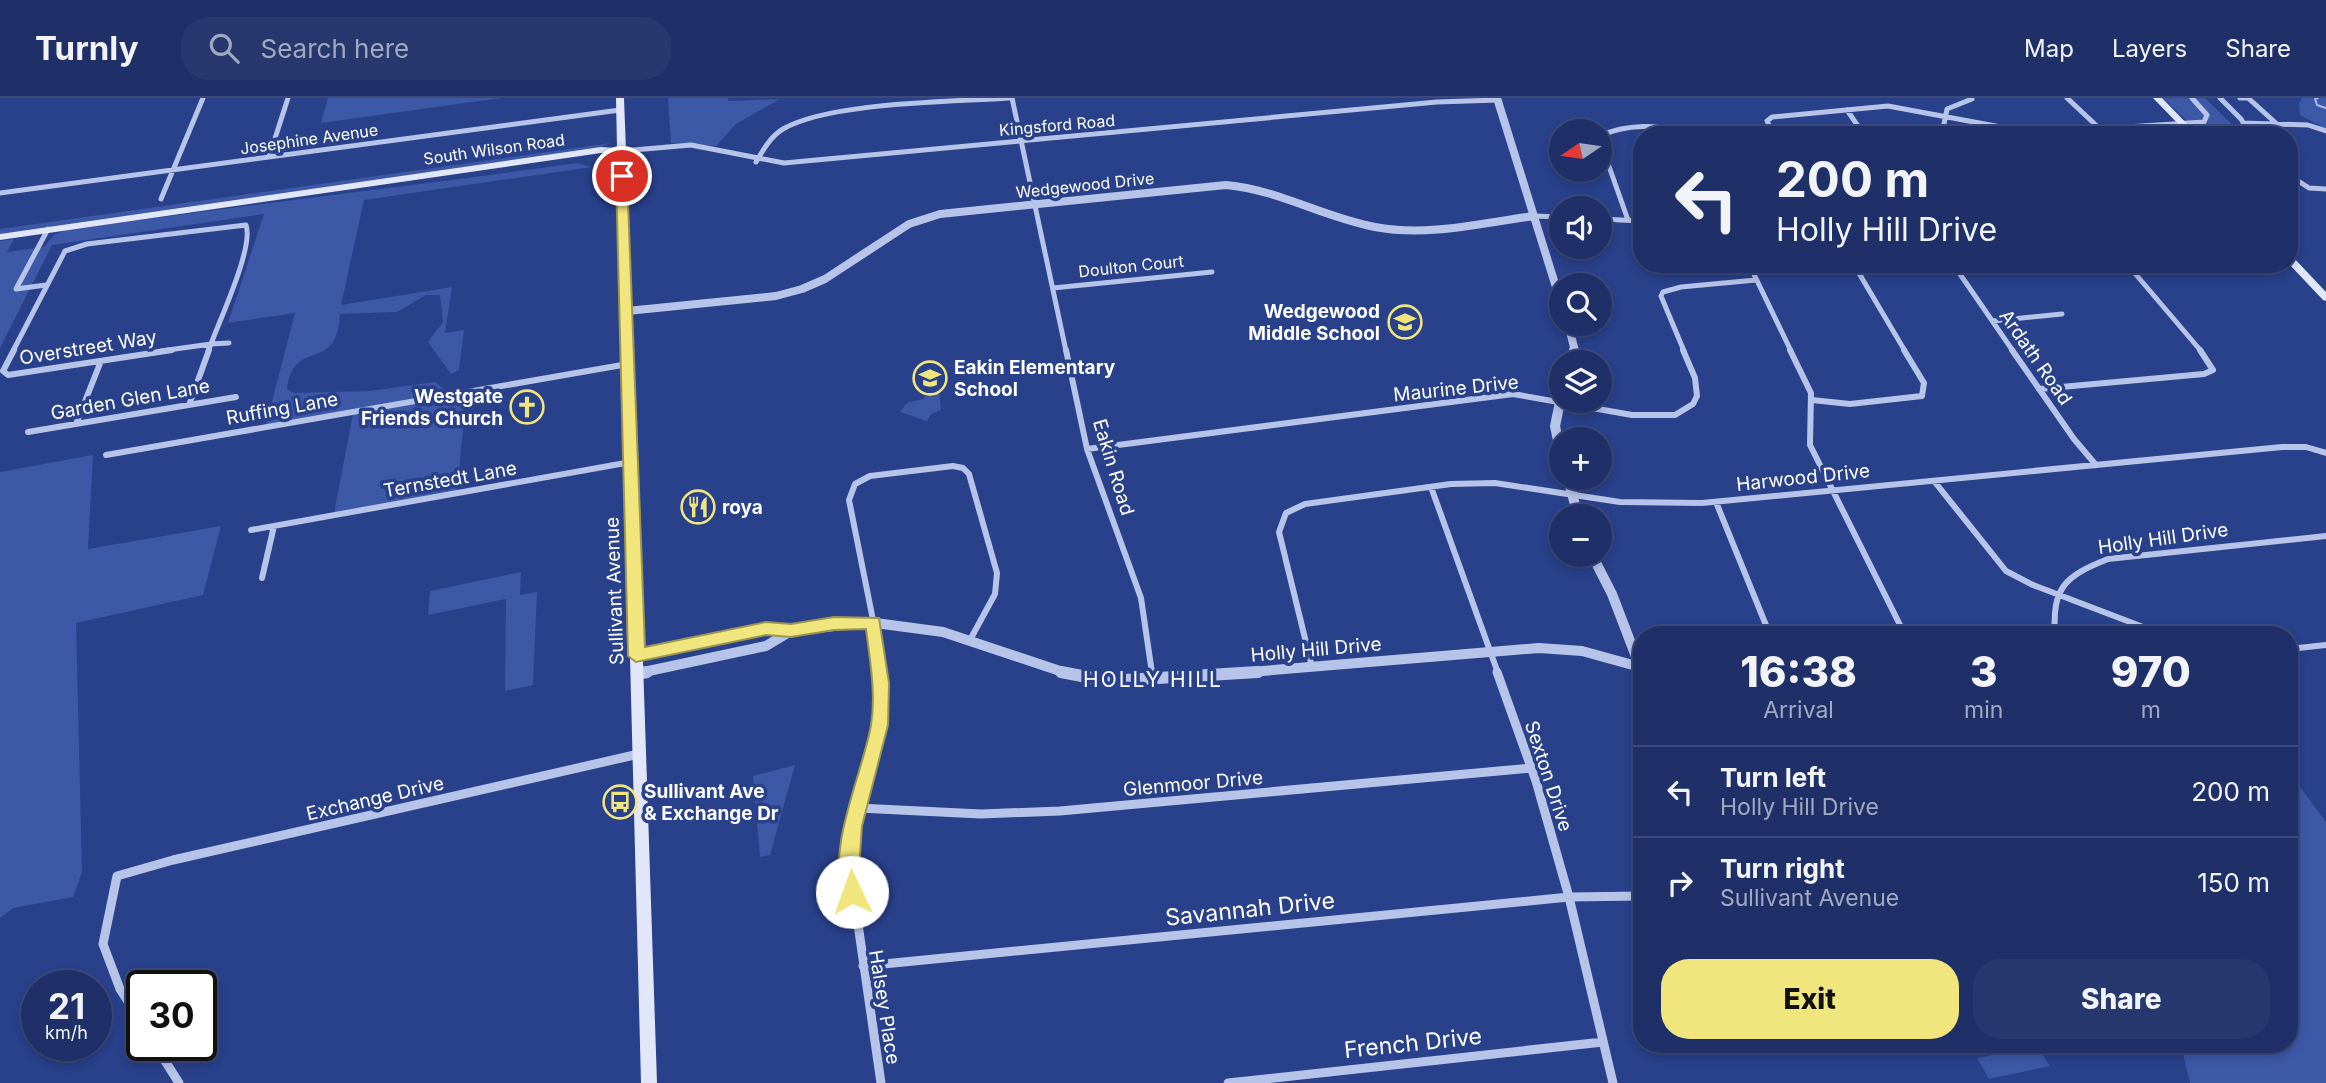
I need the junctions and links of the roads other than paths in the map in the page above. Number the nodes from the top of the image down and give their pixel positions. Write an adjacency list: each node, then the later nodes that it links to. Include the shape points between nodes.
1 (203, 98): 34 (street)
2 (288, 98): 32 (street)
3 (620, 98): 14 (main road, Sullivant Avenue)
4 (1010, 98): 30 (street, Eakin Road); 33 (street, via 820,115 784,128)
5 (1884, 98): 13 (street)
6 (2067, 98): 24 (street)
7 (2157, 98): 17 (main road)
8 (2192, 98): 17 (street, via 2208,119)
9 (2220, 98): 18 (street)
10 (2240, 98): 19 (street, via 2248,99)
11 (1497, 99): 30 (street, Kingsford Road); 42 (street)
12 (1972, 99): 16 (street, via 1950,107)
13 (1888, 106): 15 (street); 16 (street)
14 (620, 110): 31 (main road, Sullivant Avenue); 32 (street, Josephine Avenue)
15 (1847, 110): 20 (street, via 1772,117 1767,121); 21 (street)
16 (1946, 116): 22 (street); 23 (street)
17 (2183, 122): 25 (street); 26 (main road)
18 (2243, 124): 19 (street)
19 (2277, 125): 28 (street, via 2308,125)
20 (1770, 126)
21 (1858, 126)
22 (1945, 126)
23 (1997, 126)
24 (2097, 126)
25 (2127, 126)
26 (2186, 126)
27 (1633, 131): 29 (street)
28 (2326, 131)
29 (1612, 136)
30 (1021, 141): 33 (street, Kingsford Road); 41 (street, Eakin Road)
31 (621, 151): 33 (street, Kingsford Road, via 689,145); 39 (main road, South Wilson Road, via 423,182); 60 (main road, Sullivant Avenue)
32 (269, 157): 34 (street, Josephine Avenue)
33 (756, 162)
34 (174, 169): 38 (street, Josephine Avenue); 40 (street)
35 (1612, 169): 45 (street)
36 (2298, 183): 37 (street)
37 (2326, 189)
38 (0, 193)
39 (278, 196): 47 (main road, South Wilson Road)
40 (161, 199)
41 (1035, 204): 42 (street, Wedgewood Drive, via 1226,185 1259,189 1362,224 1394,229); 58 (street, Eakin Road); 60 (street, Wedgewood Drive, via 923,219 825,279 792,292)
42 (1534, 216): 43 (street, Wedgewood Drive); 51 (street)
43 (1549, 217)
44 (1612, 219): 45 (street)
45 (1628, 220): 46 (street)
46 (1633, 220)
47 (48, 229): 48 (main road, South Wilson Road); 57 (street, via 16,289)
48 (0, 237)
49 (2298, 268): 59 (main road)
50 (1212, 272): 58 (street, Doulton Court)
51 (1552, 273)
52 (1753, 273): 56 (street)
53 (1863, 273): 70 (street, via 1860,275 1925,391 1922,397 1850,404)
54 (1959, 273): 62 (street, Ardath Road)
55 (2135, 273): 67 (street, via 2213,370)
56 (1756, 280): 70 (street, via 1803,372); 72 (street, Maurine Drive, via 1663,292 1698,396 1685,410 1662,417)
57 (47, 285): 64 (street, Overstreet Way, via 65,250 246,225 250,233); 65 (street, Overstreet Way, via 3,370 8,375)
58 (1053, 288): 75 (street, Eakin Road)
59 (2326, 298)
60 (627, 312): 66 (main road, Sullivant Avenue)
61 (2062, 314): 62 (street)
62 (1993, 321): 67 (street, Ardath Road)
63 (229, 343): 64 (street, Overstreet Way)
64 (209, 344): 65 (street, Overstreet Way); 71 (street)
65 (102, 361): 73 (street)
66 (628, 364): 77 (street, Ruffing Lane); 78 (main road, Sullivant Avenue)
67 (2039, 389): 79 (street, Ardath Road)
68 (236, 397): 71 (street, Garden Glen Lane)
69 (1549, 398): 75 (street, Maurine Drive, via 1513,394)
70 (1812, 400): 83 (street, via 1807,436)
71 (189, 405): 73 (street, Garden Glen Lane)
72 (1612, 410)
73 (76, 424): 74 (street, Garden Glen Lane)
74 (28, 432)
75 (1087, 449): 108 (street, Eakin Road, via 1141,598)
76 (2326, 453): 79 (street, Harwood Drive, via 2282,447)
77 (106, 455)
78 (631, 462): 87 (street, Ternstedt Lane); 104 (main road, Sullivant Avenue)
79 (2096, 465): 80 (street, Harwood Drive)
80 (1934, 481): 83 (street, Harwood Drive); 92 (street, via 2006,571)
81 (1430, 487): 84 (street, Harwood Drive, via 1495,483); 103 (street, Sexton Drive); 105 (street, Harwood Drive, via 1305,504 1285,512 1279,521)
82 (1572, 490): 84 (street)
83 (1833, 490): 85 (street, Harwood Drive); 95 (street)
84 (1573, 494): 85 (street, Harwood Drive, via 1647,504); 86 (street)
85 (1716, 502): 94 (street)
86 (1575, 504)
87 (274, 526): 88 (street, Ternstedt Lane); 91 (street)
88 (251, 530)
89 (2326, 536): 92 (street, Holly Hill Drive, via 2108,559 2077,571)
90 (1597, 567): 101 (street)
91 (262, 578)
92 (2058, 595): 96 (street); 97 (street)
93 (873, 622): 98 (street, Holly Hill Drive); 99 (street, Holly Hill Drive, via 922,627); 99 (street, Halsey Place, via 849,500 855,484 870,476 963,468 973,484 997,573 995,594); 111 (street, Halsey Place, via 881,683 880,725)
94 (1766, 626)
95 (1901, 626)
96 (2055, 626)
97 (2140, 626)
98 (791, 631): 104 (street, Holly Hill Drive, via 766,629); 107 (street, Holly Hill Drive, via 766,646)
99 (970, 640): 108 (street, Holly Hill Drive, via 1083,678)
100 (2326, 645): 102 (street)
101 (1633, 648)
102 (2298, 648)
103 (1490, 652): 105 (street, Holly Hill Drive); 106 (street, Holly Hill Drive, via 1570,649); 110 (street, Sexton Drive)
104 (636, 656): 107 (main road, Sullivant Avenue)
105 (1312, 667): 108 (street, Holly Hill Drive)
106 (1633, 667)
107 (637, 674): 109 (main road, Sullivant Avenue)
108 (1153, 680)
109 (639, 754): 115 (street, Exchange Drive, via 117,876 103,944); 119 (main road, Sullivant Avenue)
110 (1532, 768): 111 (street, Glenmoor Drive, via 1060,811 981,814); 112 (street, Sexton Drive)
111 (858, 808): 114 (street, Halsey Place, via 852,826 850,869)
112 (1569, 897): 113 (street, Savannah Drive); 114 (street, Savannah Drive); 116 (street, Sexton Drive)
113 (1633, 897)
114 (863, 966): 120 (street, Halsey Place)
115 (126, 998)
116 (1603, 1042): 121 (street, French Drive); 122 (street, Sexton Drive)
117 (165, 1061): 118 (street)
118 (179, 1083)
119 (649, 1083)
120 (881, 1083)
121 (1228, 1083)
122 (1613, 1083)

